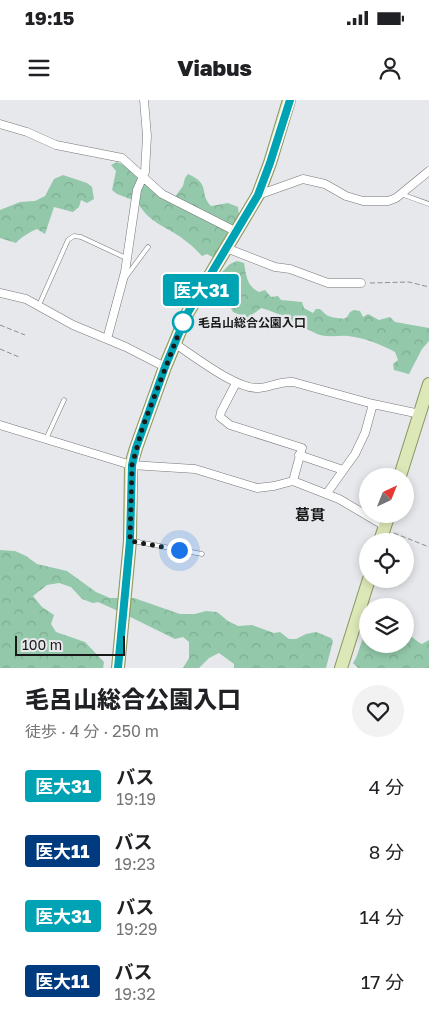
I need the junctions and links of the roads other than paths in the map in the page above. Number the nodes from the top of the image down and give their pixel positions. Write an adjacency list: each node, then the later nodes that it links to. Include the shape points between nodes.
1 (144, 100): 5 (street, via 147,156)
2 (290, 100): 7 (main road)
3 (0, 124): 5 (street, via 56,145 122,158)
4 (429, 170): 6 (street)
5 (143, 176): 9 (street, via 162,194); 12 (street, via 137,190)
6 (401, 194): 7 (street, via 388,201 363,201 325,184 303,179); 8 (lane)
7 (258, 195): 9 (main road)
8 (429, 204)
9 (237, 232): 11 (main road)
10 (148, 247): 13 (lane)
11 (226, 248): 14 (street, via 328,284); 18 (main road, via 193,302)
12 (128, 258): 13 (street); 16 (lane, via 74,236 68,240)
13 (122, 281): 17 (street)
14 (362, 283)
15 (0, 293): 16 (street)
16 (39, 305): 17 (street, via 73,325)
17 (107, 339): 19 (street)
18 (174, 343): 19 (main road); 20 (street)
19 (165, 367): 28 (main road)
20 (236, 383): 23 (street, via 259,388 293,382); 27 (street, via 220,417 230,425 302,448)
21 (429, 384): 24 (main road)
22 (64, 400): 26 (lane)
23 (373, 404): 24 (street); 30 (street, via 355,454)
24 (420, 414): 29 (main road)
25 (0, 424): 26 (street)
26 (46, 439): 28 (street)
27 (300, 455): 30 (street); 31 (street)
28 (132, 465): 31 (street, via 195,469 257,488); 34 (main road)
29 (403, 468)
30 (343, 470): 32 (street)
31 (293, 481): 32 (street)
32 (327, 493): 33 (street)
33 (384, 527)
34 (130, 541): 35 (lane); 37 (main road)
35 (202, 554)
36 (366, 588): 38 (main road)
37 (120, 667)
38 (341, 668)

